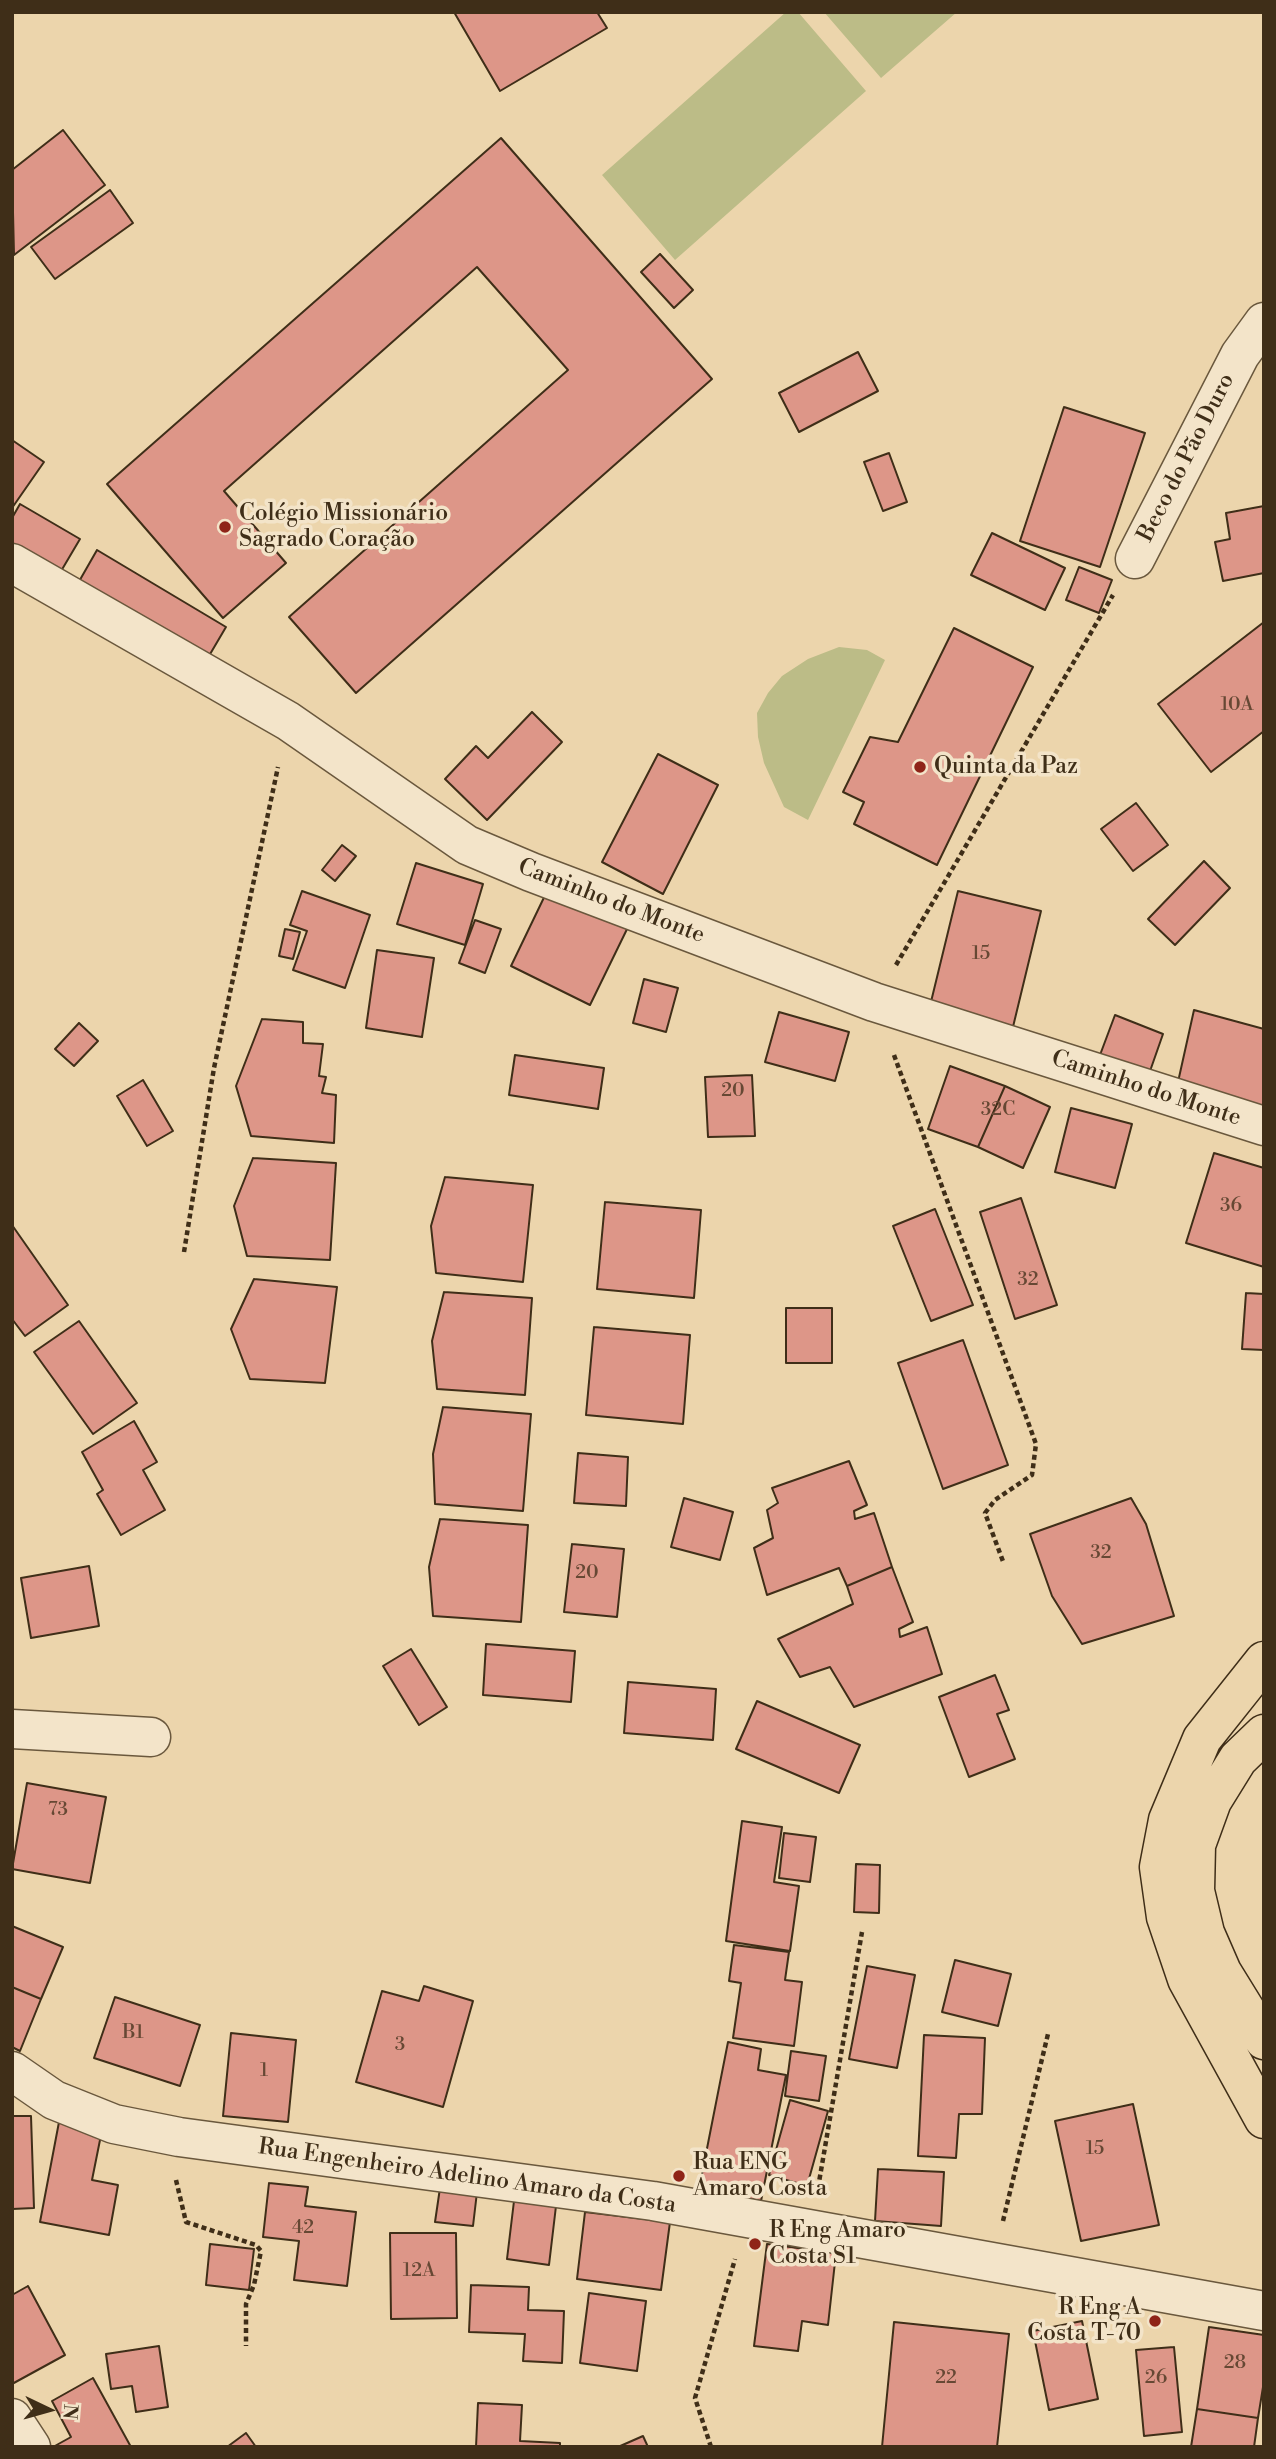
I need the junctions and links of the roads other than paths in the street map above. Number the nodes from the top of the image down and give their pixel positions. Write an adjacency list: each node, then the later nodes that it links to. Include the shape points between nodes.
1 (1264, 322): 2 (street, Beco do Pão Duro, via 1240,355)
2 (1135, 559)
3 (12, 563): 4 (street, Caminho do Monte, via 288,721 467,845 874,1002)
4 (1264, 1126)
5 (1264, 1661): 11 (highway, via 1202,1739 1168,1821 1159,1867 1166,1917 1187,1979)
6 (12, 1730): 8 (street)
7 (1264, 1734): 9 (highway, via 1238,1759 1212,1801 1196,1845 1195,1891 1205,1933 1222,1972)
8 (151, 1737)
9 (1264, 2040)
10 (12, 2071): 12 (street, Rua Engenheiro Adelino Amaro da Costa, via 54,2101 114,2124 179,2137 653,2201)
11 (1264, 2119)
12 (1264, 2311)
13 (12, 2418): 14 (street)
14 (31, 2447)

